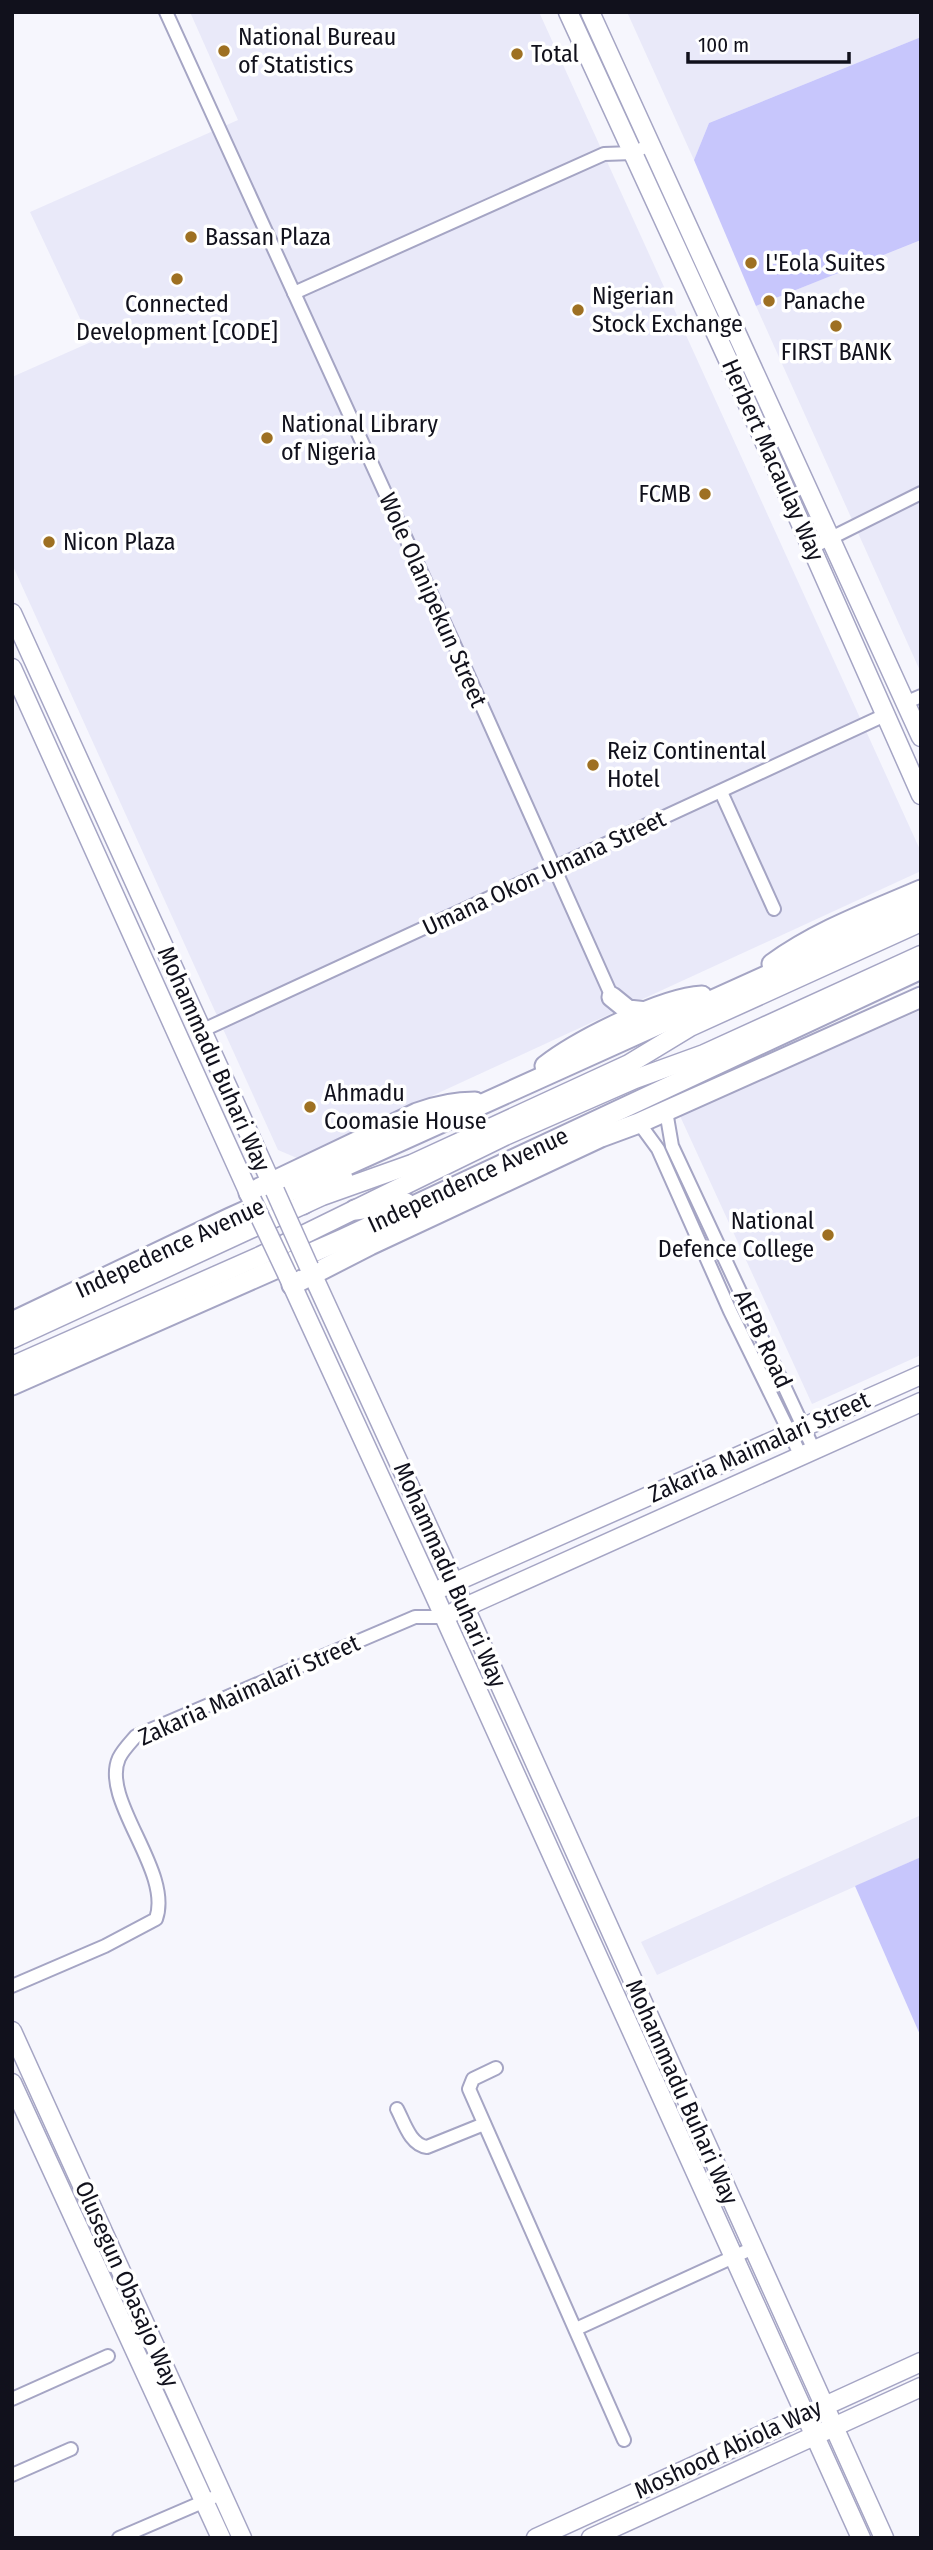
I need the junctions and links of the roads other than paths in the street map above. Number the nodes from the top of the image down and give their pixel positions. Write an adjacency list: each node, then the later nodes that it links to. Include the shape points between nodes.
1 (166, 12): 9 (street, Wole Olanipekun Street)
2 (568, 12): 5 (main road, Herbert Macaulay Way)
3 (590, 12): 4 (main road, Herbert Macaulay Way)
4 (639, 121): 5 (street); 6 (main road, Herbert Macaulay Way)
5 (622, 129): 7 (main road, Herbert Macaulay Way); 8 (street)
6 (651, 144): 7 (street); 11 (main road, Herbert Macaulay Way)
7 (633, 153): 8 (street); 12 (main road, Herbert Macaulay Way)
8 (604, 154): 9 (street)
9 (294, 293): 22 (street, Wole Olanipekun Street)
10 (921, 493): 11 (street)
11 (831, 537): 12 (street); 15 (main road, Herbert Macaulay Way)
12 (811, 548): 16 (main road, Herbert Macaulay Way)
13 (12, 613): 20 (main road, Mohammadu Buhari Way)
14 (12, 668): 21 (main road, Mohammadu Buhari Way)
15 (913, 700): 17 (main road, Herbert Macaulay Way)
16 (885, 715): 18 (street, Umana Okon Umana Street); 19 (main road, Herbert Macaulay Way)
17 (921, 737)
18 (721, 792): 22 (street, Umana Okon Umana Street); 25 (street)
19 (921, 795)
20 (115, 841): 21 (main road); 34 (main road, Mohammadu Buhari Way)
21 (94, 849): 41 (main road, Mohammadu Buhari Way)
22 (555, 869): 32 (street, Wole Olanipekun Street); 34 (street, Umana Okon Umana Street)
23 (921, 890): 29 (main road, via 797,946)
24 (921, 906): 29 (main road)
25 (774, 909)
26 (921, 922): 42 (main road, Independence Avenue, via 690,1027 617,1070 412,1164 339,1189)
27 (921, 955): 44 (main road, Independence Avenue, via 704,1054 505,1136)
28 (921, 969): 43 (main road, Independence Avenue)
29 (747, 986): 30 (main road)
30 (727, 994): 33 (main road, via 694,996); 36 (main road)
31 (921, 996): 38 (main road)
32 (612, 997): 33 (main road, via 628,1010); 35 (main road, via 611,1018)
33 (647, 1012): 35 (main road)
34 (201, 1031): 40 (main road, Mohammadu Buhari Way)
35 (601, 1032): 36 (main road, via 572,1047)
36 (519, 1087): 37 (main road)
37 (483, 1103): 40 (main road, via 436,1106); 42 (main road, via 393,1144)
38 (666, 1111): 39 (main road); 53 (street, AEPB Road, via 673,1146)
39 (639, 1123): 45 (main road); 53 (street, AEPB Road, via 658,1149 730,1311)
40 (273, 1188): 41 (main road); 45 (main road, Mohammadu Buhari Way, bridge)
41 (250, 1196): 46 (main road, Mohammadu Buhari Way, bridge)
42 (302, 1196): 47 (main road, Indepedence Avenue, via 230,1218); 48 (main road, Independence Avenue)
43 (422, 1201): 44 (main road); 51 (main road, Independence Avenue)
44 (355, 1210): 49 (main road, Independence Avenue)
45 (311, 1271): 46 (main road); 55 (main road, Mohammadu Buhari Way)
46 (290, 1279): 56 (main road, Mohammadu Buhari Way)
47 (12, 1322)
48 (12, 1339)
49 (12, 1366)
50 (921, 1375): 53 (main road, Zakaria Maimalari Street)
51 (12, 1385)
52 (921, 1402): 54 (main road, Zakaria Maimalari Street)
53 (797, 1430): 54 (street, AEPB Road); 55 (main road, Zakaria Maimalari Street)
54 (808, 1453): 57 (main road, Zakaria Maimalari Street)
55 (454, 1583): 56 (main road, Zakaria Maimalari Street); 57 (main road, Mohammadu Buhari Way)
56 (433, 1592): 58 (street); 59 (main road, Mohammadu Buhari Way)
57 (465, 1607): 59 (main road, Zakaria Maimalari Street); 66 (main road, Mohammadu Buhari Way)
58 (415, 1617): 59 (street, Zakaria Maimalari Street); 60 (street, Zakaria Maimalari Street, via 136,1736 119,1758 116,1784 152,1873 158,1895 156,1919)
59 (444, 1617): 67 (main road, Mohammadu Buhari Way)
60 (12, 1986)
61 (12, 2031): 80 (main road, Olusegun Obasajo Way)
62 (496, 2068): 65 (street, via 470,2083)
63 (12, 2083): 81 (main road, Olusegun Obasajo Way)
64 (397, 2109): 65 (street, via 419,2146 427,2147)
65 (484, 2124): 68 (street)
66 (753, 2248): 67 (street); 73 (main road, Mohammadu Buhari Way)
67 (734, 2256): 68 (street); 74 (main road, Mohammadu Buhari Way)
68 (576, 2329): 77 (street)
69 (108, 2356): 72 (street)
70 (921, 2362): 73 (main road, Moshood Abiola Way)
71 (921, 2388): 75 (main road, Moshood Abiola Way)
72 (12, 2399)
73 (824, 2404): 74 (main road, Moshood Abiola Way); 75 (main road, Mohammadu Buhari Way)
74 (806, 2413): 76 (main road, Mohammadu Buhari Way); 85 (main road, Moshood Abiola Way)
75 (834, 2427): 76 (main road, Moshood Abiola Way); 88 (main road, Mohammadu Buhari Way)
76 (815, 2435): 86 (main road, Moshood Abiola Way); 87 (main road, Mohammadu Buhari Way)
77 (624, 2440)
78 (71, 2449): 79 (street)
79 (12, 2475)
80 (222, 2494): 81 (street); 84 (main road, Olusegun Obasajo Way)
81 (205, 2501): 82 (street); 83 (main road, Olusegun Obasajo Way)
82 (118, 2538)
83 (221, 2538)
84 (242, 2538)
85 (536, 2538)
86 (591, 2538)
87 (861, 2538)
88 (884, 2538)

